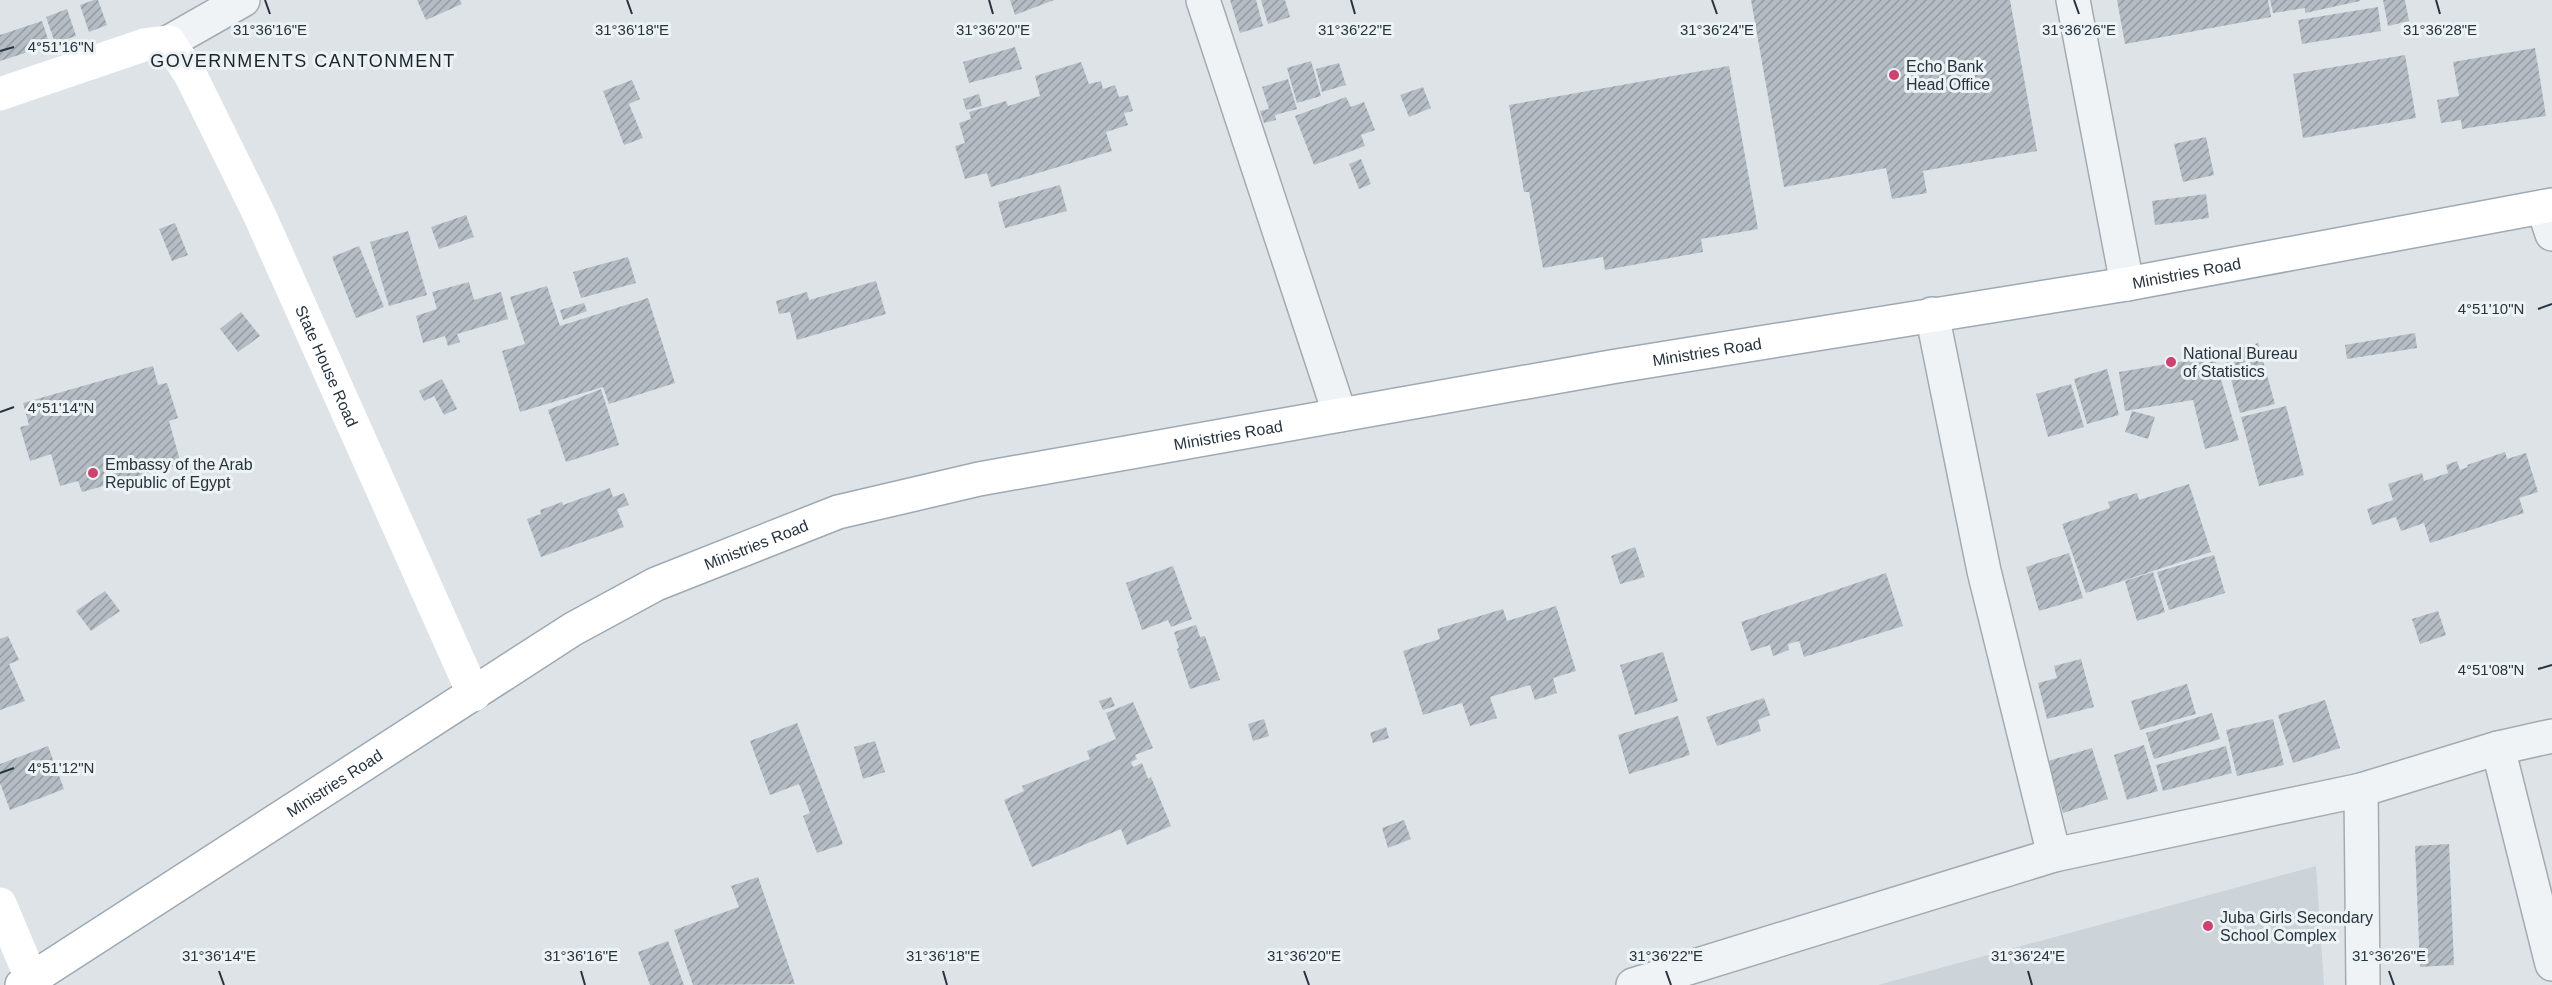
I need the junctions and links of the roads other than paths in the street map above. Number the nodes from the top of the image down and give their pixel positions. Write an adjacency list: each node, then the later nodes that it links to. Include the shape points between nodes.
1 (243, 0): 4 (street)
2 (1203, 0): 9 (street)
3 (2073, 0): 7 (street)
4 (169, 42): 5 (main road, via 144,45); 10 (main road, State House Road, via 191,76 259,214)
5 (0, 94)
6 (2549, 215): 7 (main road, Ministries Road)
7 (2127, 284): 8 (main road, Ministries Road)
8 (1932, 314): 9 (main road, Ministries Road); 14 (street, via 1984,572)
9 (1340, 415): 10 (main road, Ministries Road, via 979,479 838,512 656,585 573,629)
10 (474, 695): 17 (main road, Ministries Road)
11 (2552, 736): 12 (street)
12 (2499, 748): 13 (street); 16 (street)
13 (2361, 790): 14 (street); 19 (street)
14 (2054, 855): 18 (street)
15 (0, 904): 17 (main road)
16 (2552, 964)
17 (26, 981)
18 (1633, 985)
19 (2363, 985)

